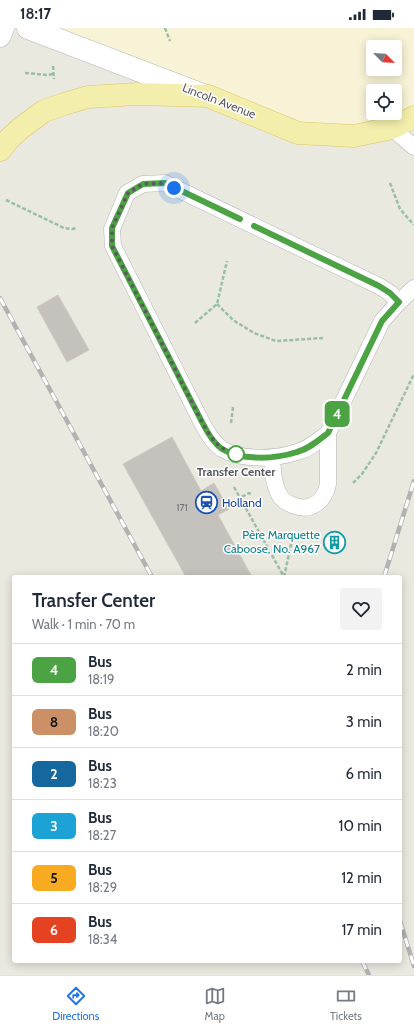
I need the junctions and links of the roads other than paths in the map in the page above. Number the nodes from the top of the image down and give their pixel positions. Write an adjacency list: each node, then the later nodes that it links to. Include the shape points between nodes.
1 (3, 28): 3 (main road)
2 (28, 28): 4 (main road, Lincoln Avenue)
3 (0, 36)
4 (208, 96): 6 (main road, Lincoln Avenue, via 298,133 354,136); 8 (main road, via 137,94 88,97 44,111 20,128)
5 (414, 118): 6 (main road, Lincoln Avenue)
6 (392, 128): 7 (lane)
7 (414, 148)
8 (0, 150)
9 (414, 288): 10 (lane)
10 (399, 302): 11 (lane, via 382,321); 12 (lane, via 379,286 165,183 143,184 128,193 112,228 112,246 202,422 211,438 222,449 252,458)
11 (328, 433): 12 (lane, via 313,445 298,452); 12 (lane, via 328,484 321,500 314,506 298,507 288,504 280,496 274,480)
12 (272, 457)

